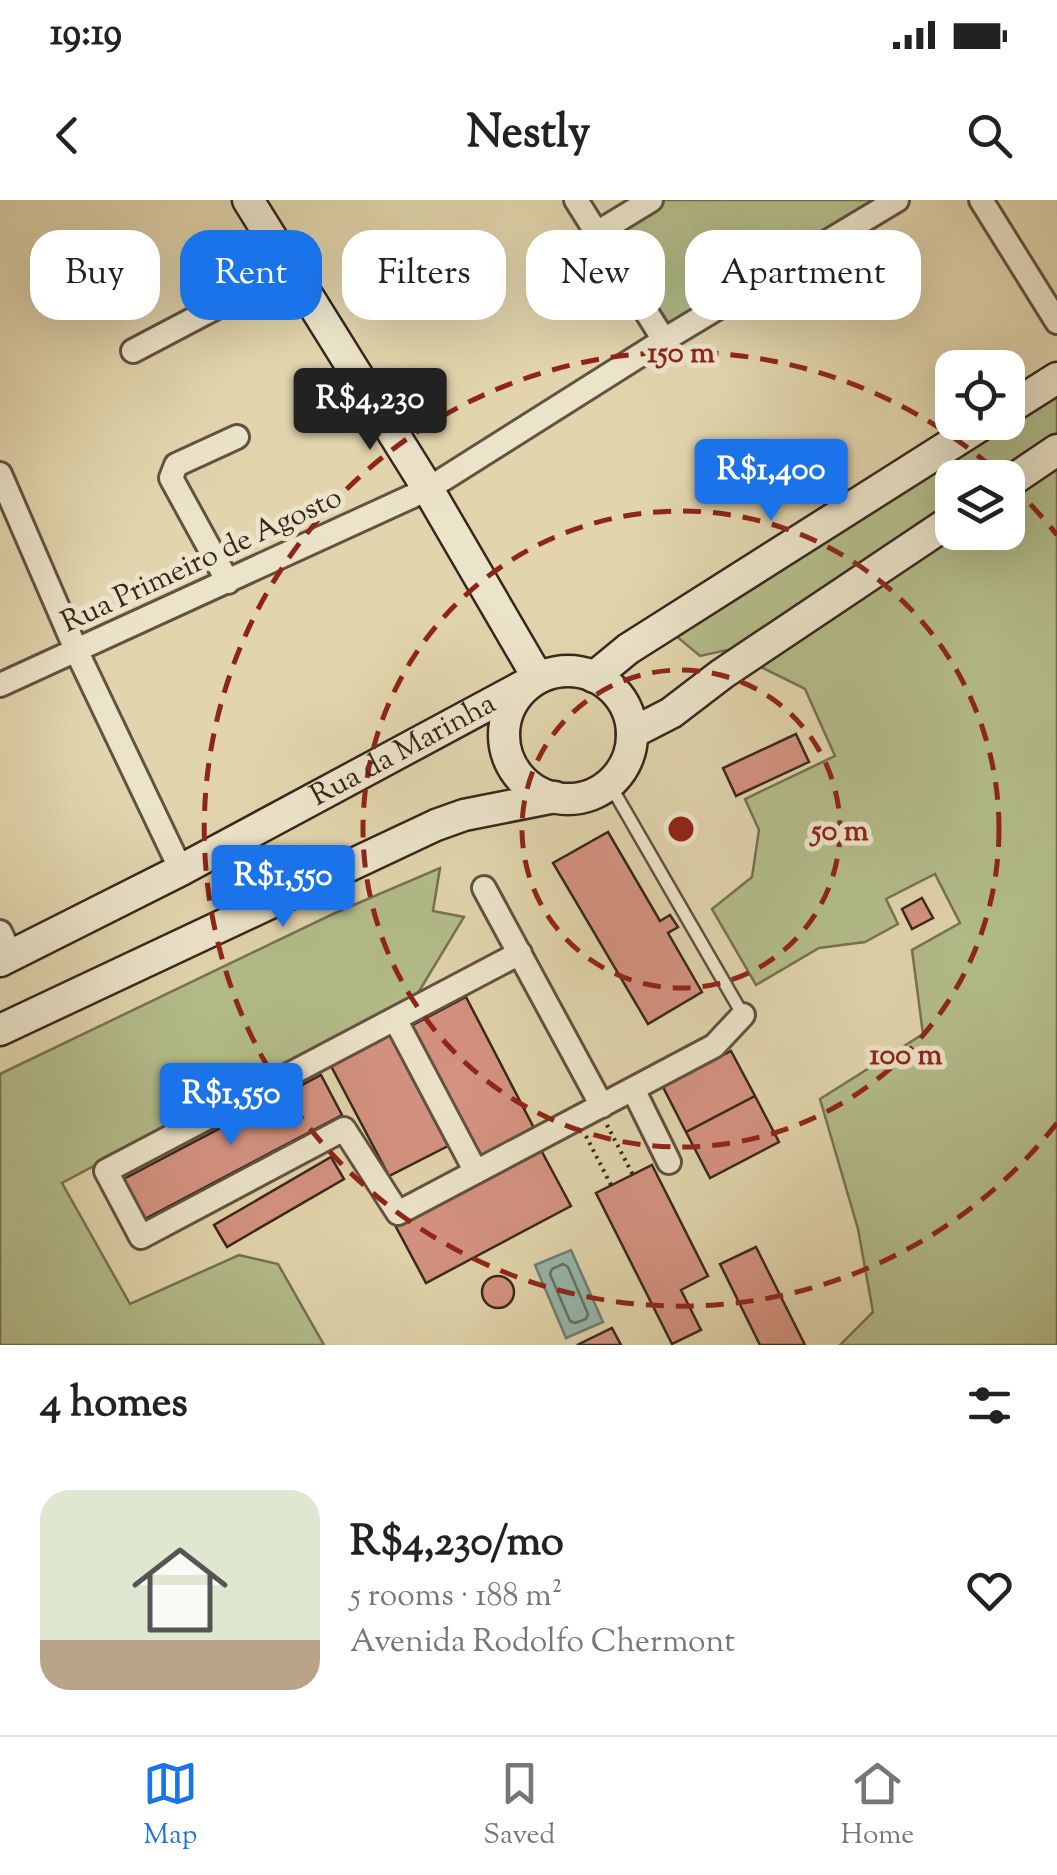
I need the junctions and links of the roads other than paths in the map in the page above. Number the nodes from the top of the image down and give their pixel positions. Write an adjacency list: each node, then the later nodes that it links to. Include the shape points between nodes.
1 (248, 200): 6 (main road)
2 (576, 200): 7 (street)
3 (651, 200): 8 (street)
4 (897, 200): 13 (street, Rua Primeiro de Agosto)
5 (981, 200): 12 (street)
6 (267, 230)
7 (594, 230)
8 (601, 230)
9 (322, 318): 22 (main road)
10 (192, 320): 14 (street)
11 (651, 320): 13 (street)
12 (1057, 322)
13 (664, 340): 22 (street, Rua Primeiro de Agosto)
14 (133, 351)
15 (1057, 378): 16 (main road)
16 (1025, 398)
17 (237, 437): 24 (street, via 176,465 171,478)
18 (958, 440): 26 (main road)
19 (1057, 450): 20 (main road)
20 (1025, 472)
21 (0, 474): 25 (street)
22 (428, 490): 24 (street, Rua Primeiro de Agosto); 27 (main road)
23 (935, 531): 29 (main road)
24 (228, 582): 25 (street, Rua Primeiro de Agosto)
25 (77, 652): 28 (street, Rua Primeiro de Agosto); 32 (street)
26 (594, 677): 27 (main road, via 566,672); 29 (main road, via 617,694)
27 (538, 678): 31 (main road, via 510,709 506,751 529,786); 32 (main road, Rua da Marinha)
28 (0, 685)
29 (632, 733): 30 (main road, via 626,761)
30 (609, 784): 31 (main road, via 584,796); 36 (lane)
31 (555, 798): 38 (main road, via 436,825)
32 (182, 870): 34 (main road, Rua da Marinha)
33 (484, 888): 35 (street)
34 (4, 949)
35 (520, 953): 37 (street); 40 (street)
36 (743, 1015): 39 (street, via 714,1046)
37 (395, 1019): 42 (street); 42 (street, via 106,1171 140,1236 344,1129 398,1213)
38 (0, 1030)
39 (633, 1088): 40 (street); 41 (street)
40 (593, 1111): 42 (street)
41 (669, 1162)
42 (476, 1172)

